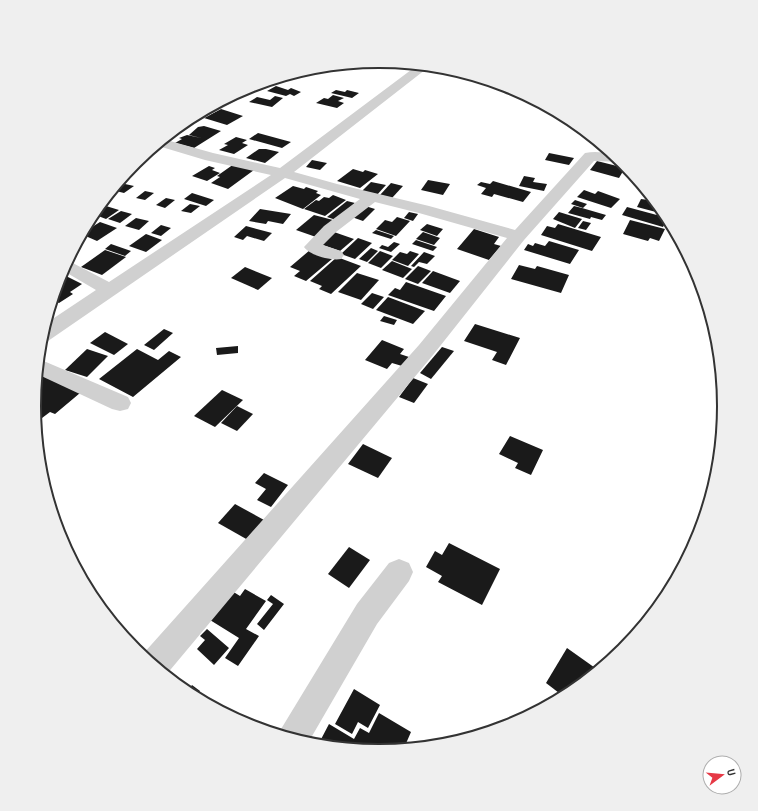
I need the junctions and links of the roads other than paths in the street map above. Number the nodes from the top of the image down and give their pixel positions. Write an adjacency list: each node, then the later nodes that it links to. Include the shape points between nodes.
1 (420, 70): 4 (street)
2 (165, 144): 4 (street, via 210,157)
3 (595, 149): 6 (street)
4 (283, 173): 5 (street); 9 (street)
5 (372, 197): 6 (street); 7 (street, via 330,229 312,247)
6 (518, 236): 14 (street, via 426,350)
7 (335, 255)
8 (71, 268): 9 (street)
9 (110, 290): 10 (street)
10 (50, 330)
11 (43, 368): 12 (street)
12 (120, 402)
13 (399, 572): 15 (street, via 367,614)
14 (157, 661)
15 (296, 733)

